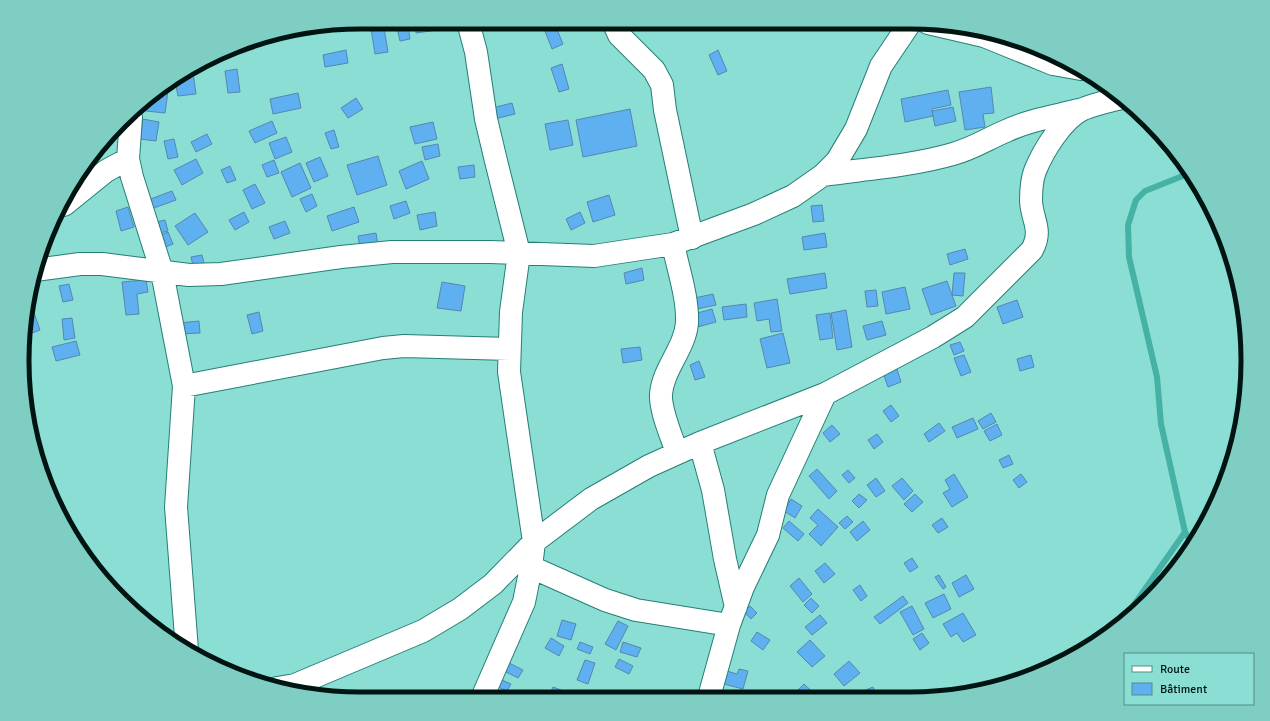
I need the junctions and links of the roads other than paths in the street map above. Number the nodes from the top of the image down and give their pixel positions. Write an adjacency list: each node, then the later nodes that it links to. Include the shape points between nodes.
1 (470, 29): 13 (street, via 486,119)
2 (616, 29): 12 (street, via 619,35 654,70 662,85)
3 (906, 29): 10 (street, via 881,66 856,129 837,161)
4 (992, 39): 5 (street)
5 (1060, 65)
6 (1114, 100): 7 (street)
7 (1083, 109): 10 (street, via 1006,130 977,147 952,155 921,162); 18 (street, via 1065,123 1034,171 1031,201 1038,231 1037,241 1032,250 965,317 932,338)
8 (131, 122): 9 (street)
9 (128, 159): 11 (street, via 106,171); 15 (street)
10 (823, 175): 12 (street, via 793,196 754,214)
11 (71, 200)
12 (682, 241): 13 (street, via 594,256); 20 (street, via 687,323 664,380 661,395)
13 (520, 253): 15 (street, via 392,252 221,274 189,275); 16 (street, via 511,312)
14 (42, 269): 15 (street, via 102,264)
15 (162, 272): 17 (street)
16 (509, 350): 17 (street, via 397,346); 21 (street, via 509,372)
17 (184, 386): 24 (street, via 176,507)
18 (825, 394): 19 (street); 23 (street, via 781,488 768,535)
19 (700, 443): 20 (street); 23 (street, via 713,490)
20 (677, 453): 21 (street, via 648,466 591,500)
21 (534, 542): 22 (street); 25 (street, via 494,584 460,609 423,631)
22 (531, 567): 23 (street, via 605,600 636,610); 26 (street, via 524,602)
23 (733, 616): 27 (street)
24 (186, 643)
25 (293, 685)
26 (485, 692)
27 (710, 692)

